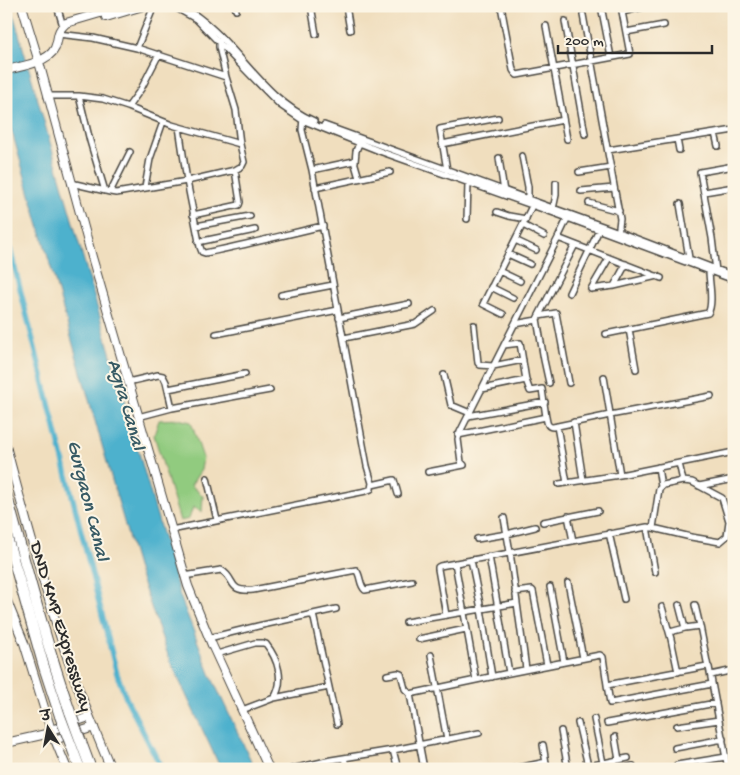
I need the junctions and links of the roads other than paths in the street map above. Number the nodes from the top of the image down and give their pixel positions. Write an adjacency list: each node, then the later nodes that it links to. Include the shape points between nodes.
1 (22, 6): 27 (street)
2 (57, 6): 18 (street)
3 (124, 6): 18 (street, via 66,24)
4 (143, 6): 18 (street)
5 (154, 6): 23 (street)
6 (173, 6): 22 (street, via 196,19)
7 (181, 6): 22 (street, via 199,17)
8 (311, 6): 21 (street)
9 (346, 6): 19 (street)
10 (501, 6): 29 (street, via 515,73)
11 (601, 6): 25 (street)
12 (647, 6): 13 (street)
13 (621, 9): 20 (street)
14 (583, 14): 26 (street)
15 (565, 21): 28 (street)
16 (664, 25): 20 (street)
17 (546, 26): 29 (street)
18 (61, 29): 23 (street); 27 (street, via 53,51)
19 (350, 30)
20 (626, 32): 25 (street, via 630,54)
21 (316, 34)
22 (221, 40): 31 (street, via 219,47); 35 (street, via 274,100)
23 (137, 48): 24 (street)
24 (159, 54): 31 (street); 34 (street)
25 (611, 57): 26 (street)
26 (591, 61): 28 (street); 49 (street)
27 (35, 63): 30 (street); 32 (street)
28 (572, 64): 29 (street); 42 (street)
29 (554, 68): 37 (street)
30 (6, 70)
31 (226, 77): 46 (street, via 236,110)
32 (48, 96): 33 (street); 65 (street)
33 (79, 96): 34 (street); 72 (street)
34 (128, 107): 38 (street)
35 (303, 118): 45 (street); 58 (street, via 302,130)
36 (498, 118): 47 (street, via 441,128)
37 (563, 120): 43 (street); 47 (street)
38 (163, 122): 39 (street); 67 (street, via 150,159)
39 (179, 127): 46 (street); 63 (street)
40 (734, 130): 41 (street)
41 (715, 133): 44 (street); 48 (street)
42 (585, 134)
43 (567, 139)
44 (677, 139): 49 (street); 50 (street)
45 (360, 140): 54 (street); 59 (street)
46 (240, 144): 57 (street, via 243,165)
47 (442, 144): 59 (street)
48 (718, 146)
49 (608, 150): 56 (street)
50 (679, 150)
51 (130, 152): 72 (street)
52 (522, 156): 75 (street)
53 (499, 158): 74 (street)
54 (355, 162): 58 (street); 62 (street)
55 (734, 166): 73 (street, via 700,172)
56 (611, 167): 61 (street); 70 (street)
57 (235, 170): 63 (street); 82 (street, via 239,205)
58 (312, 170): 69 (street)
59 (443, 170): 64 (street)
60 (390, 172): 62 (street)
61 (579, 172)
62 (359, 178): 69 (street)
63 (187, 181): 67 (street); 82 (street)
64 (471, 182): 74 (street); 86 (street)
65 (71, 183): 72 (street); 137 (street)
66 (556, 183): 79 (street)
67 (145, 187): 72 (street)
68 (734, 187): 73 (street)
69 (315, 188): 89 (street)
70 (614, 188): 71 (street); 80 (street)
71 (580, 191)
72 (107, 192)
73 (704, 192): 107 (street)
74 (504, 193): 75 (street); 76 (street)
75 (528, 199): 76 (street)
76 (533, 203): 79 (street); 85 (street)
77 (589, 203): 80 (street)
78 (680, 204): 102 (street)
79 (553, 210): 84 (street)
80 (619, 211): 92 (street)
81 (498, 212): 85 (street)
82 (193, 214): 88 (street)
83 (250, 216): 88 (street)
84 (568, 216): 91 (street); 92 (street); 94 (street)
85 (526, 219): 87 (street)
86 (467, 220)
87 (523, 225): 93 (street); 95 (street)
88 (196, 226): 96 (street)
89 (323, 226): 96 (street, via 205,253); 111 (street)
90 (256, 230): 96 (street)
91 (599, 230): 92 (street); 99 (street)
92 (618, 235): 102 (street)
93 (544, 236)
94 (558, 238): 97 (street); 123 (street)
95 (515, 240): 98 (street); 100 (street)
96 (198, 242)
97 (575, 245): 99 (street); 122 (street)
98 (536, 250)
99 (589, 250): 101 (street); 114 (street)
100 (508, 254): 103 (street); 105 (street)
101 (609, 258): 104 (street); 112 (street, via 591,289)
102 (686, 259): 106 (street); 107 (street)
103 (530, 264)
104 (626, 264): 112 (street); 112 (street, via 659,277)
105 (499, 271): 110 (street); 113 (street)
106 (709, 271): 107 (street); 125 (street, via 711,304 708,313)
107 (716, 271): 108 (street); 109 (street)
108 (734, 276)
109 (734, 280)
110 (520, 281)
111 (333, 285): 115 (street); 118 (street)
112 (614, 286)
113 (491, 287): 116 (street); 120 (street, via 483,304)
114 (569, 293)
115 (281, 295)
116 (513, 298)
117 (409, 304): 121 (street)
118 (338, 310): 121 (street); 126 (street)
119 (434, 311): 128 (street, via 415,324)
120 (503, 314)
121 (339, 318): 128 (street)
122 (538, 318): 123 (street); 138 (street); 139 (street, via 556,313)
123 (515, 324): 129 (street)
124 (474, 326): 131 (street, via 478,363)
125 (629, 329): 127 (street); 132 (street)
126 (216, 334)
127 (606, 334)
128 (344, 338): 165 (street)
129 (504, 345): 130 (street, via 520,343); 131 (street)
130 (522, 360): 131 (street); 136 (street)
131 (493, 366): 141 (street)
132 (636, 369)
133 (245, 374): 140 (street)
134 (444, 375): 146 (street, via 451,405)
135 (604, 377): 147 (street)
136 (526, 380): 141 (street); 144 (street, via 530,391 542,389)
137 (128, 382): 140 (street, via 160,375 165,378); 148 (street)
138 (549, 383)
139 (569, 383)
140 (168, 389): 145 (street)
141 (482, 389): 146 (street)
142 (270, 390): 145 (street)
143 (711, 396): 147 (street)
144 (545, 402): 146 (street); 149 (street)
145 (172, 408): 148 (street)
146 (469, 414): 152 (street)
147 (610, 414): 150 (street); 158 (street)
148 (138, 417): 177 (street)
149 (546, 417): 151 (street, via 550,427); 152 (street)
150 (574, 422): 151 (street); 161 (street)
151 (557, 426): 163 (street)
152 (458, 435): 157 (street, via 464,465)
153 (6, 446): 235 (street, via 65,652)
154 (734, 452): 155 (street)
155 (680, 463): 156 (street); 162 (street)
156 (658, 467): 158 (street); 167 (street)
157 (428, 472)
158 (620, 475): 161 (street)
159 (207, 478): 173 (street)
160 (734, 479): 166 (street)
161 (582, 480): 163 (street)
162 (682, 481): 166 (street); 167 (street)
163 (567, 482): 164 (street)
164 (559, 484)
165 (372, 485): 169 (street, via 394,480); 173 (street, via 366,491)
166 (699, 486): 176 (street, via 722,498 729,521 727,536 723,540)
167 (662, 487): 176 (street)
168 (6, 493): 234 (highway, DND KMP Expressway)
169 (398, 494)
170 (598, 511): 171 (street)
171 (568, 516): 174 (street); 182 (street)
172 (504, 518): 180 (street)
173 (216, 520): 177 (street)
174 (543, 522)
175 (535, 527): 180 (street)
176 (650, 527): 178 (street); 187 (street)
177 (171, 530): 188 (street)
178 (610, 533): 182 (street); 194 (street)
179 (6, 534): 234 (highway, DND KMP Expressway, via 38,648)
180 (507, 534): 181 (street); 183 (street)
181 (477, 539)
182 (573, 540): 183 (street)
183 (510, 552): 184 (street); 192 (street)
184 (489, 556): 185 (street); 198 (street)
185 (471, 560): 186 (street); 201 (street)
186 (455, 563): 202 (street); 204 (street, via 438,567)
187 (656, 572)
188 (184, 576): 189 (street, via 222,570 236,589 245,591 356,570 365,590); 210 (street)
189 (412, 581)
190 (568, 583): 214 (street)
191 (550, 587): 215 (street)
192 (515, 592): 195 (street); 216 (street, via 533,591)
193 (6, 599): 244 (street, via 24,643)
194 (624, 599)
195 (517, 603): 198 (street); 218 (street)
196 (679, 605): 207 (street)
197 (695, 605): 206 (street)
198 (498, 606): 201 (street); 221 (street)
199 (662, 607): 209 (street)
200 (336, 609): 203 (street)
201 (481, 609): 202 (street); 224 (street)
202 (463, 612): 204 (street); 208 (street)
203 (313, 614): 210 (street); 228 (street)
204 (446, 615): 205 (street)
205 (406, 622)
206 (700, 626): 207 (street); 217 (street)
207 (684, 628): 209 (street)
208 (466, 629): 211 (street); 225 (street)
209 (670, 632): 220 (street)
210 (209, 638): 212 (street)
211 (419, 639)
212 (216, 654): 231 (street, via 255,643 266,644 280,679); 233 (street)
213 (431, 655): 229 (street)
214 (582, 658): 215 (street); 227 (street, via 602,656)
215 (564, 662): 216 (street)
216 (547, 665): 218 (street)
217 (708, 666): 220 (street); 223 (street)
218 (526, 669): 221 (street)
219 (734, 670): 223 (street)
220 (678, 672): 227 (street)
221 (509, 673): 224 (street)
222 (387, 675): 230 (street, via 401,674 405,689)
223 (711, 675): 226 (street)
224 (492, 676): 225 (street)
225 (476, 680): 229 (street)
226 (712, 684): 227 (street, via 610,703); 232 (street)
227 (607, 685)
228 (329, 688): 231 (street); 240 (street)
229 (437, 688): 230 (street); 248 (street)
230 (410, 694): 252 (street)
231 (274, 698): 233 (street)
232 (716, 703): 237 (street); 239 (street)
233 (242, 710): 269 (street)
234 (65, 714): 251 (highway, DND KMP Expressway, bridge)
235 (90, 717): 242 (street); 244 (street)
236 (594, 719): 261 (street)
237 (719, 720): 241 (street); 249 (street)
238 (578, 723): 262 (street)
239 (607, 723)
240 (337, 724)
241 (677, 726)
242 (94, 727): 247 (street); 268 (street)
243 (560, 730): 276 (street)
244 (49, 732): 247 (street); 250 (street)
245 (479, 733): 248 (street)
246 (615, 737): 259 (street)
247 (54, 740): 265 (street)
248 (447, 740): 252 (street)
249 (723, 740): 254 (street); 256 (street)
250 (6, 743)
251 (76, 744): 266 (highway, DND KMP Expressway); 267 (highway, DND KMP Expressway)
252 (419, 745): 255 (street); 273 (street)
253 (543, 745): 260 (street)
254 (675, 748)
255 (393, 750): 257 (street); 272 (street)
256 (726, 757): 264 (street); 279 (street)
257 (344, 758): 270 (street); 271 (street)
258 (628, 758): 259 (street)
259 (619, 760): 261 (street)
260 (546, 762): 274 (street); 275 (street)
261 (603, 763): 262 (street)
262 (588, 766): 277 (street)
263 (633, 766): 278 (street)
264 (677, 766)
265 (67, 769)
266 (80, 769)
267 (91, 769)
268 (112, 769)
269 (269, 769)
270 (292, 769)
271 (347, 769)
272 (398, 769)
273 (424, 769)
274 (513, 769)
275 (547, 769)
276 (568, 769)
277 (574, 769)
278 (621, 769)
279 (728, 769)

